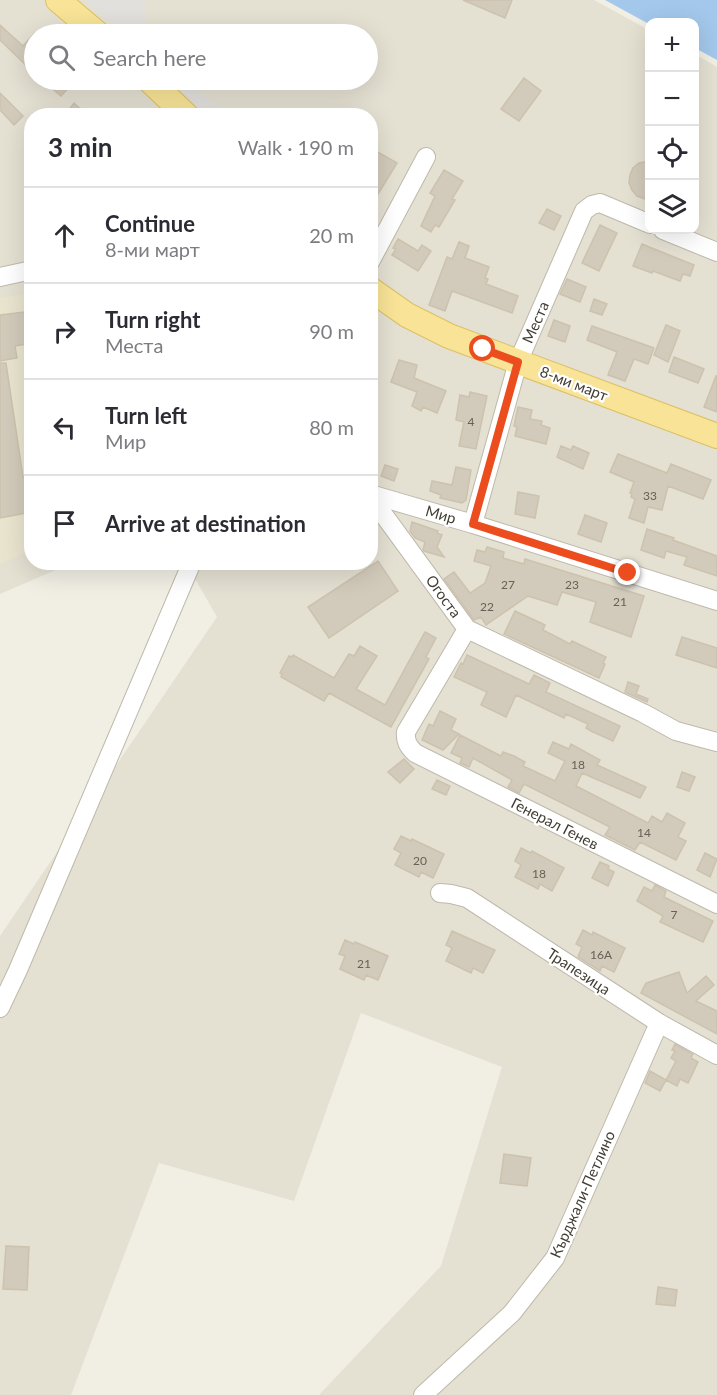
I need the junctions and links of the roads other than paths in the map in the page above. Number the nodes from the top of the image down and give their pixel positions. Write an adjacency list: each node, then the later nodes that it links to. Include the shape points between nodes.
1 (58, 0): 2 (main road)
2 (86, 24)
3 (160, 90): 4 (main road)
4 (179, 108)
5 (426, 157): 8 (street)
6 (645, 222): 13 (street, Места, via 600,203 584,211)
7 (673, 234): 9 (street)
8 (378, 247)
9 (717, 252)
10 (24, 272): 11 (street)
11 (0, 277)
12 (378, 295): 13 (main road, 8-ми март, via 406,315 449,336)
13 (518, 362): 14 (main road, 8-ми март); 17 (street, Места)
14 (717, 436)
15 (378, 497): 17 (street, Мир)
16 (378, 506): 20 (street, Огоста)
17 (473, 524): 19 (street, Мир)
18 (189, 570): 25 (street)
19 (717, 601)
20 (467, 629): 21 (street, Огоста); 22 (street, via 676,731)
21 (406, 732): 24 (street, Генерал Генев, via 406,742 415,753)
22 (717, 742)
23 (441, 893): 26 (street, Трапезица, via 467,898)
24 (717, 904)
25 (0, 1008)
26 (658, 1023): 27 (street, Трапезица); 28 (street, Кърджали-Петлино, via 555,1258 512,1313)
27 (717, 1054)
28 (423, 1395)

